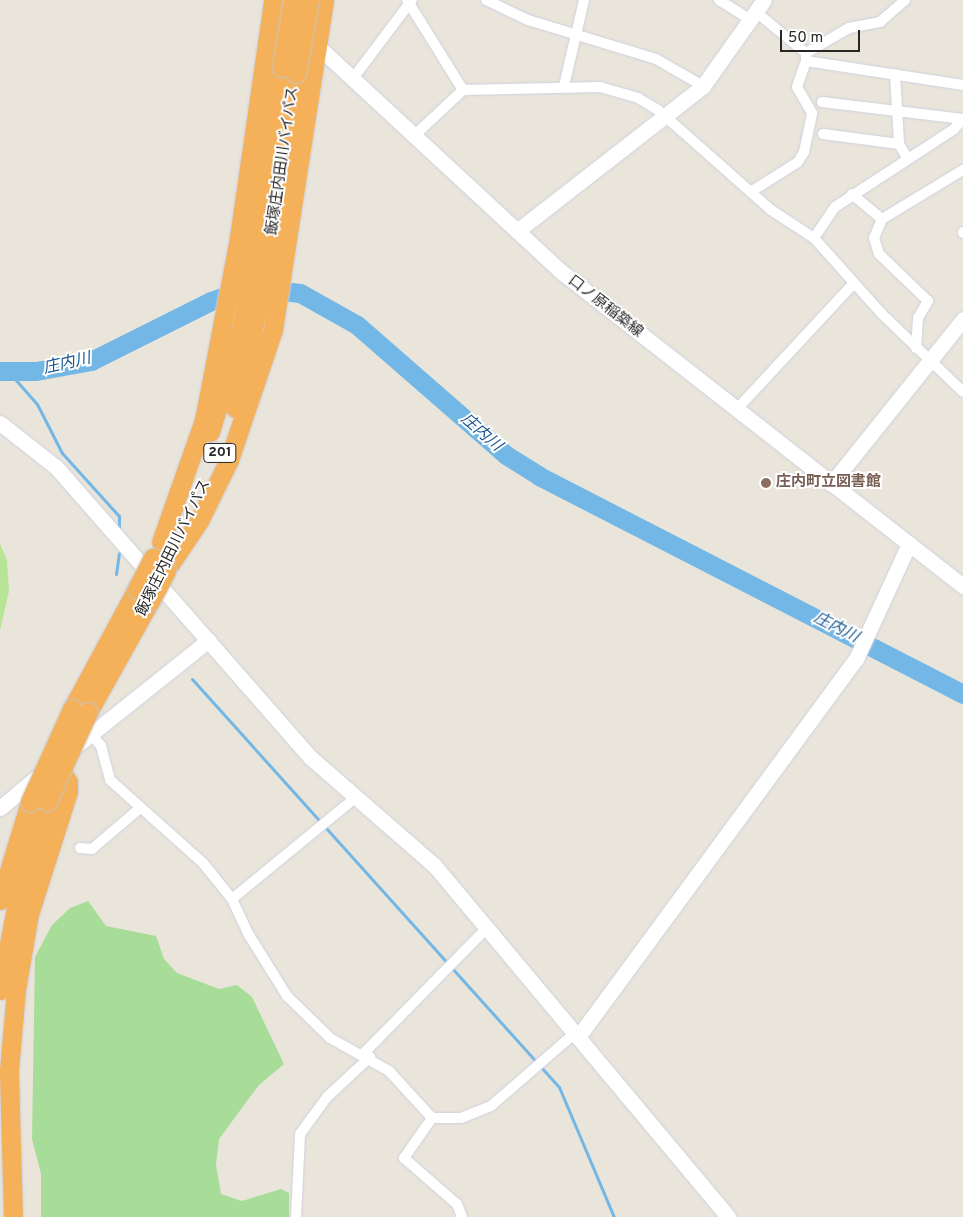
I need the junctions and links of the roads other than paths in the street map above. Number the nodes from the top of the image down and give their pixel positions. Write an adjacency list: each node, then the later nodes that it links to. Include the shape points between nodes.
1 (272, 0): 12 (street, 口ノ原稲築線); 46 (highway, via 238,244 204,420)
2 (293, 0): 14 (highway, 飯塚庄内田川バイパス / 201, bridge)
3 (309, 0): 14 (highway, 飯塚庄内田川バイパス / 201, bridge)
4 (324, 0): 12 (highway)
5 (486, 0): 11 (street, via 528,20)
6 (584, 0): 11 (street)
7 (719, 0): 10 (street)
8 (905, 0): 13 (street, via 880,22 849,28)
9 (409, 1): 16 (street); 20 (street)
10 (757, 11): 13 (street); 19 (street)
11 (575, 35): 18 (street); 19 (street, via 656,59)
12 (316, 45): 16 (street, 口ノ原稲築線); 35 (highway)
13 (806, 57): 15 (street); 30 (street, via 797,86 812,113 804,152 798,162)
14 (289, 70): 35 (highway, 飯塚庄内田川バイパス / 201)
15 (895, 74): 17 (street); 22 (street)
16 (354, 78): 25 (street, 口ノ原稲築線)
17 (963, 85)
18 (564, 86): 20 (street); 23 (street, via 619,90)
19 (703, 86): 23 (street)
20 (462, 90): 25 (street)
21 (822, 102): 22 (street)
22 (898, 112): 24 (street); 27 (street)
23 (666, 118): 30 (street); 33 (street)
24 (963, 119): 28 (street)
25 (416, 134): 33 (street, 口ノ原稲築線)
26 (823, 134): 27 (street)
27 (899, 144): 28 (street)
28 (908, 159): 31 (street)
29 (963, 170): 32 (street)
30 (752, 190): 34 (street, via 789,224)
31 (852, 194): 32 (street); 34 (street, via 835,207)
32 (882, 220): 39 (street, via 874,248 928,301 918,318)
33 (517, 231): 42 (street, 口ノ原稲築線)
34 (814, 238): 36 (street)
35 (271, 250): 38 (highway); 38 (highway, 飯塚庄内田川バイパス / 201)
36 (853, 284): 39 (street); 42 (street)
37 (963, 320): 40 (street)
38 (257, 328): 46 (highway, 飯塚庄内田川バイパス / 201, via 221,404); 46 (highway, via 229,460 199,521)
39 (916, 348): 40 (street)
40 (930, 360): 41 (street); 44 (street)
41 (963, 392)
42 (736, 410): 44 (street, 口ノ原稲築線)
43 (0, 423): 48 (street, via 56,467)
44 (831, 484): 45 (street, 口ノ原稲築線)
45 (909, 544): 47 (street, 口ノ原稲築線); 60 (street, via 856,658)
46 (163, 559): 52 (highway, 飯塚庄内田川バイパス / 201, bridge, via 80,711)
47 (963, 586)
48 (209, 640): 49 (street); 51 (street, via 310,757)
49 (91, 734): 50 (street); 54 (street, via 101,746 110,780)
50 (56, 762): 53 (street); 65 (highway, via 68,782 68,792 29,914 16,990 9,1070)
51 (356, 797): 56 (street); 58 (street, via 428,858)
52 (39, 802): 57 (highway, 飯塚庄内田川バイパス / 201); 59 (highway, 飯塚庄内田川バイパス / 201)
53 (0, 808)
54 (139, 809): 55 (street, via 92,849); 56 (street, via 203,863)
55 (80, 848)
56 (232, 899): 61 (street, via 249,935 288,996 330,1038)
57 (0, 900)
58 (487, 928): 60 (street); 61 (street)
59 (0, 990)
60 (577, 1035): 62 (street, via 491,1106 461,1118); 68 (street)
61 (367, 1056): 62 (street); 66 (street, via 327,1097 300,1134)
62 (432, 1118): 67 (street, via 404,1158 457,1204)
63 (0, 1198): 64 (highway)
64 (2, 1217)
65 (13, 1217)
66 (296, 1217)
67 (462, 1217)
68 (728, 1217)

